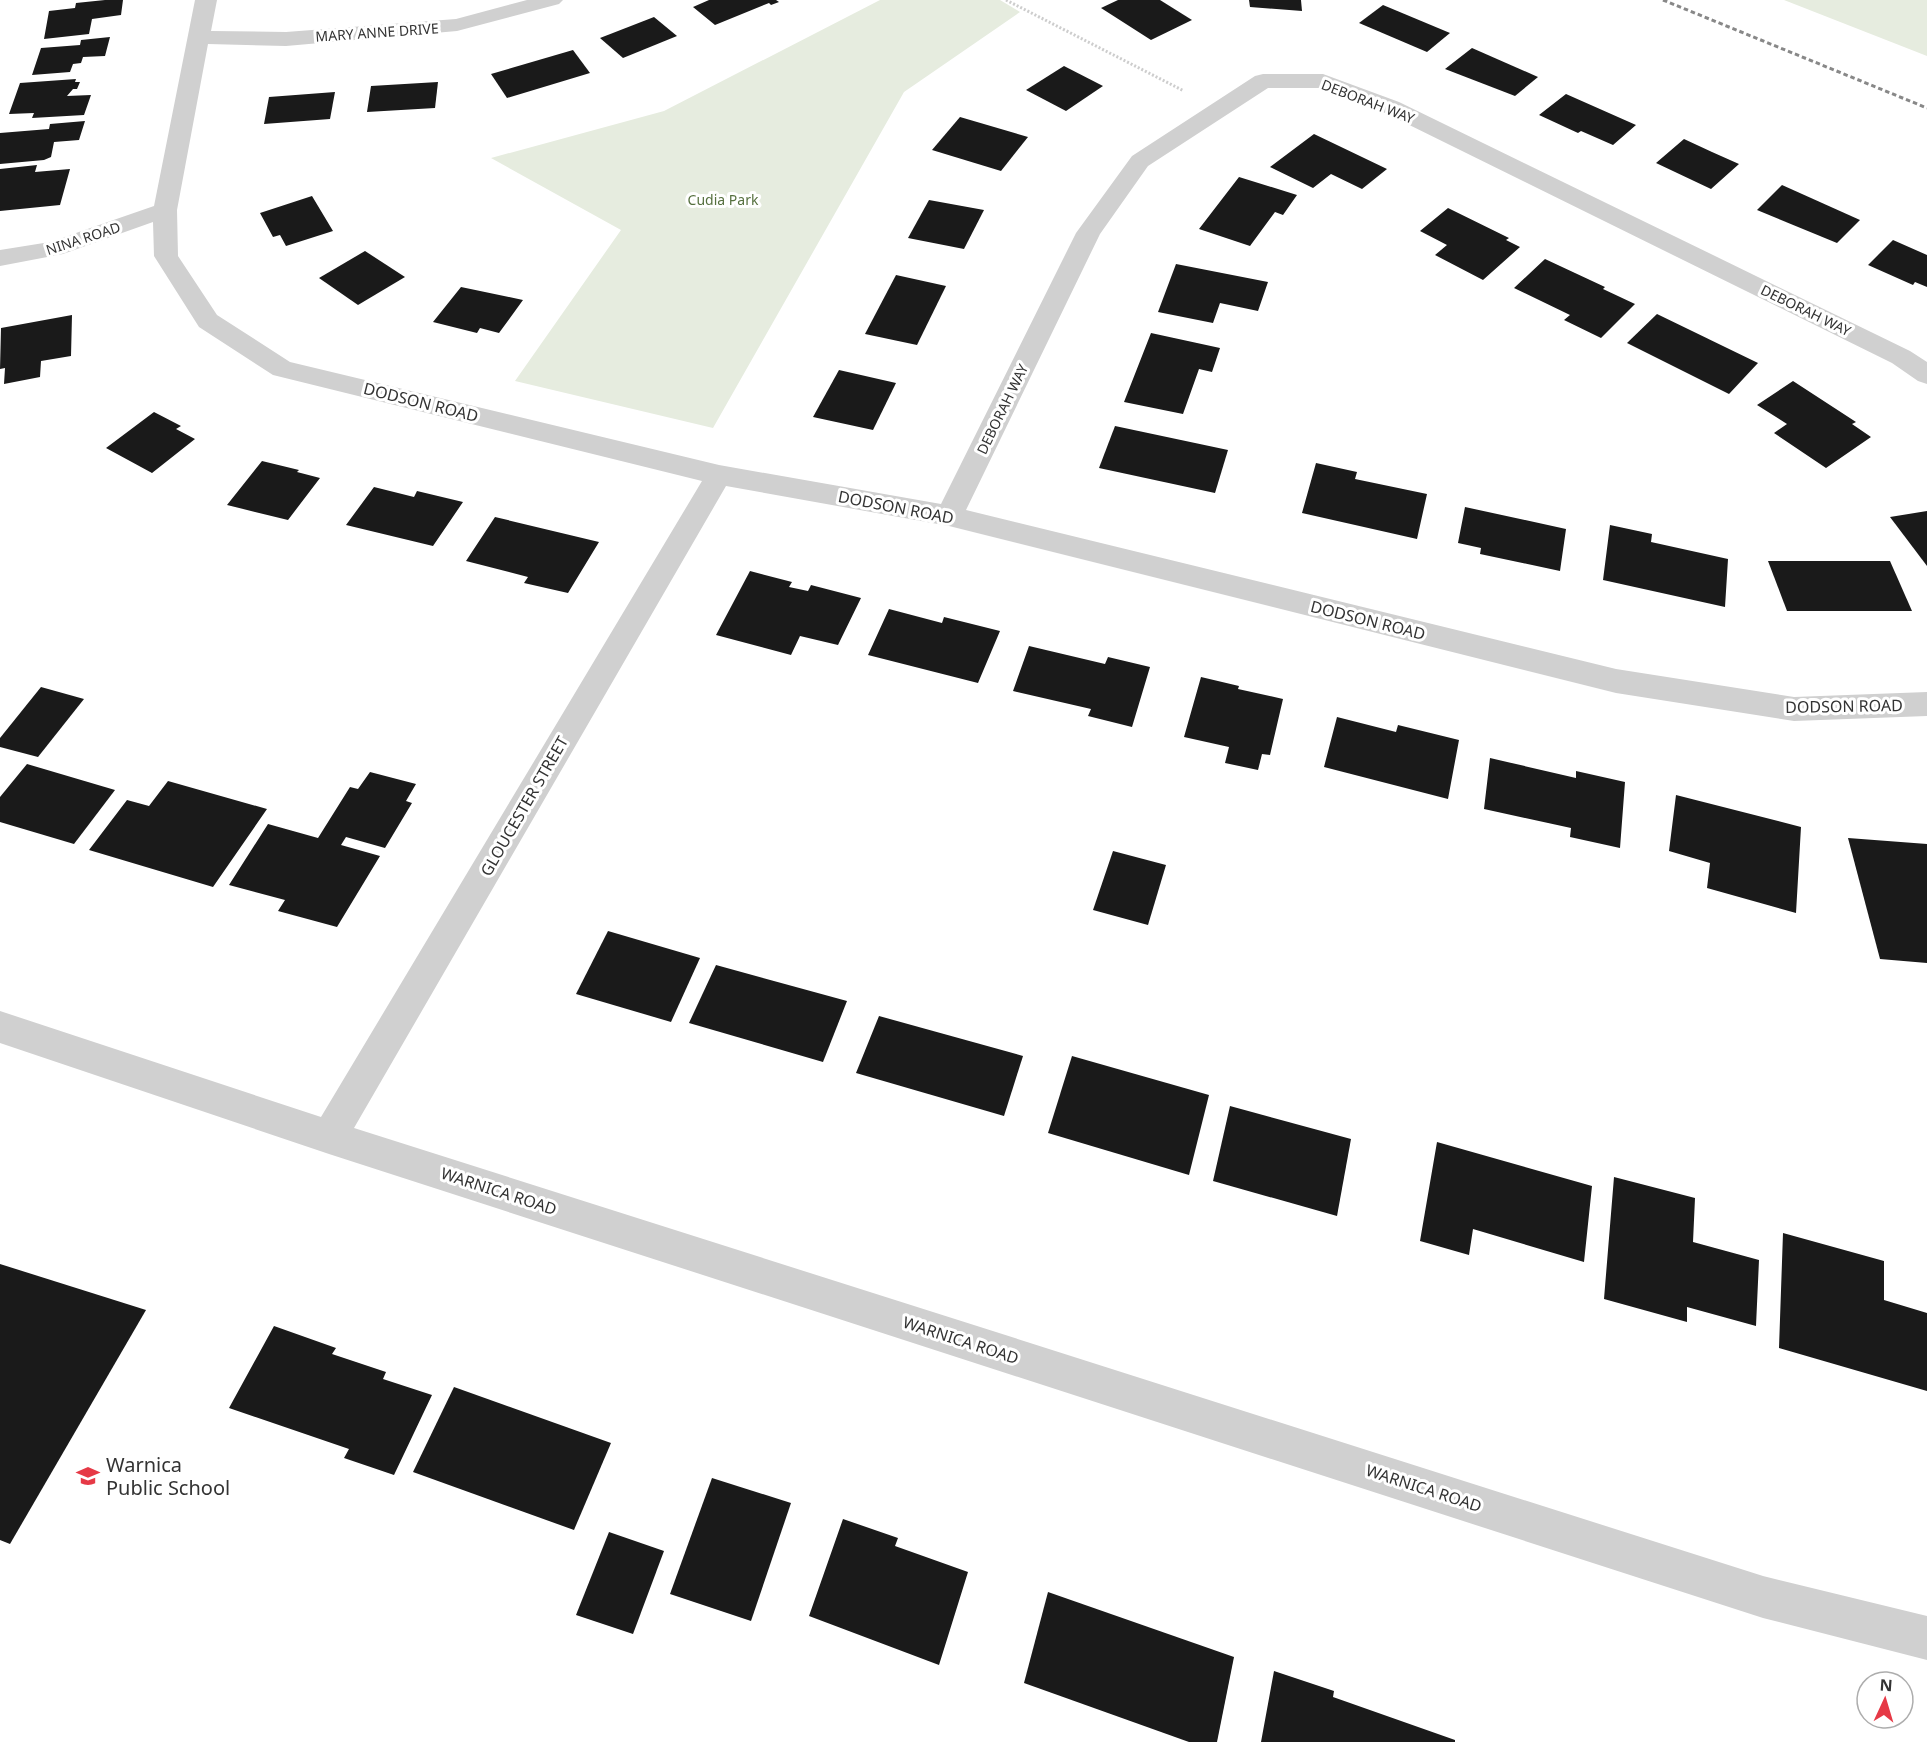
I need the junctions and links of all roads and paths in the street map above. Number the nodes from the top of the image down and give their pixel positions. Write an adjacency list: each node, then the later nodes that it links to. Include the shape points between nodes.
1 (206, 0): 4 (street, DODSON ROAD)
2 (552, 0): 4 (street, MARY ANNE DRIVE, via 457,25 286,39)
3 (1006, 0): 5 (path)
4 (200, 37): 6 (street, DODSON ROAD)
5 (1220, 109): 8 (street, DEBORAH WAY, via 1263,81 1323,81 1391,107 1901,357); 10 (street, DEBORAH WAY, via 1140,161 1088,233)
6 (165, 210): 7 (street, NINA ROAD, via 54,249); 9 (street, DODSON ROAD, via 166,256 208,321 282,369)
7 (0, 258)
8 (1927, 375)
9 (719, 475): 10 (street, DODSON ROAD); 13 (street, GLOUCESTER STREET)
10 (949, 516): 11 (street, DODSON ROAD, via 1616,681 1794,709)
11 (1927, 704)
12 (0, 1027): 13 (street, WARNICA ROAD)
13 (329, 1137): 14 (street, WARNICA ROAD, via 1762,1597)
14 (1927, 1638)

